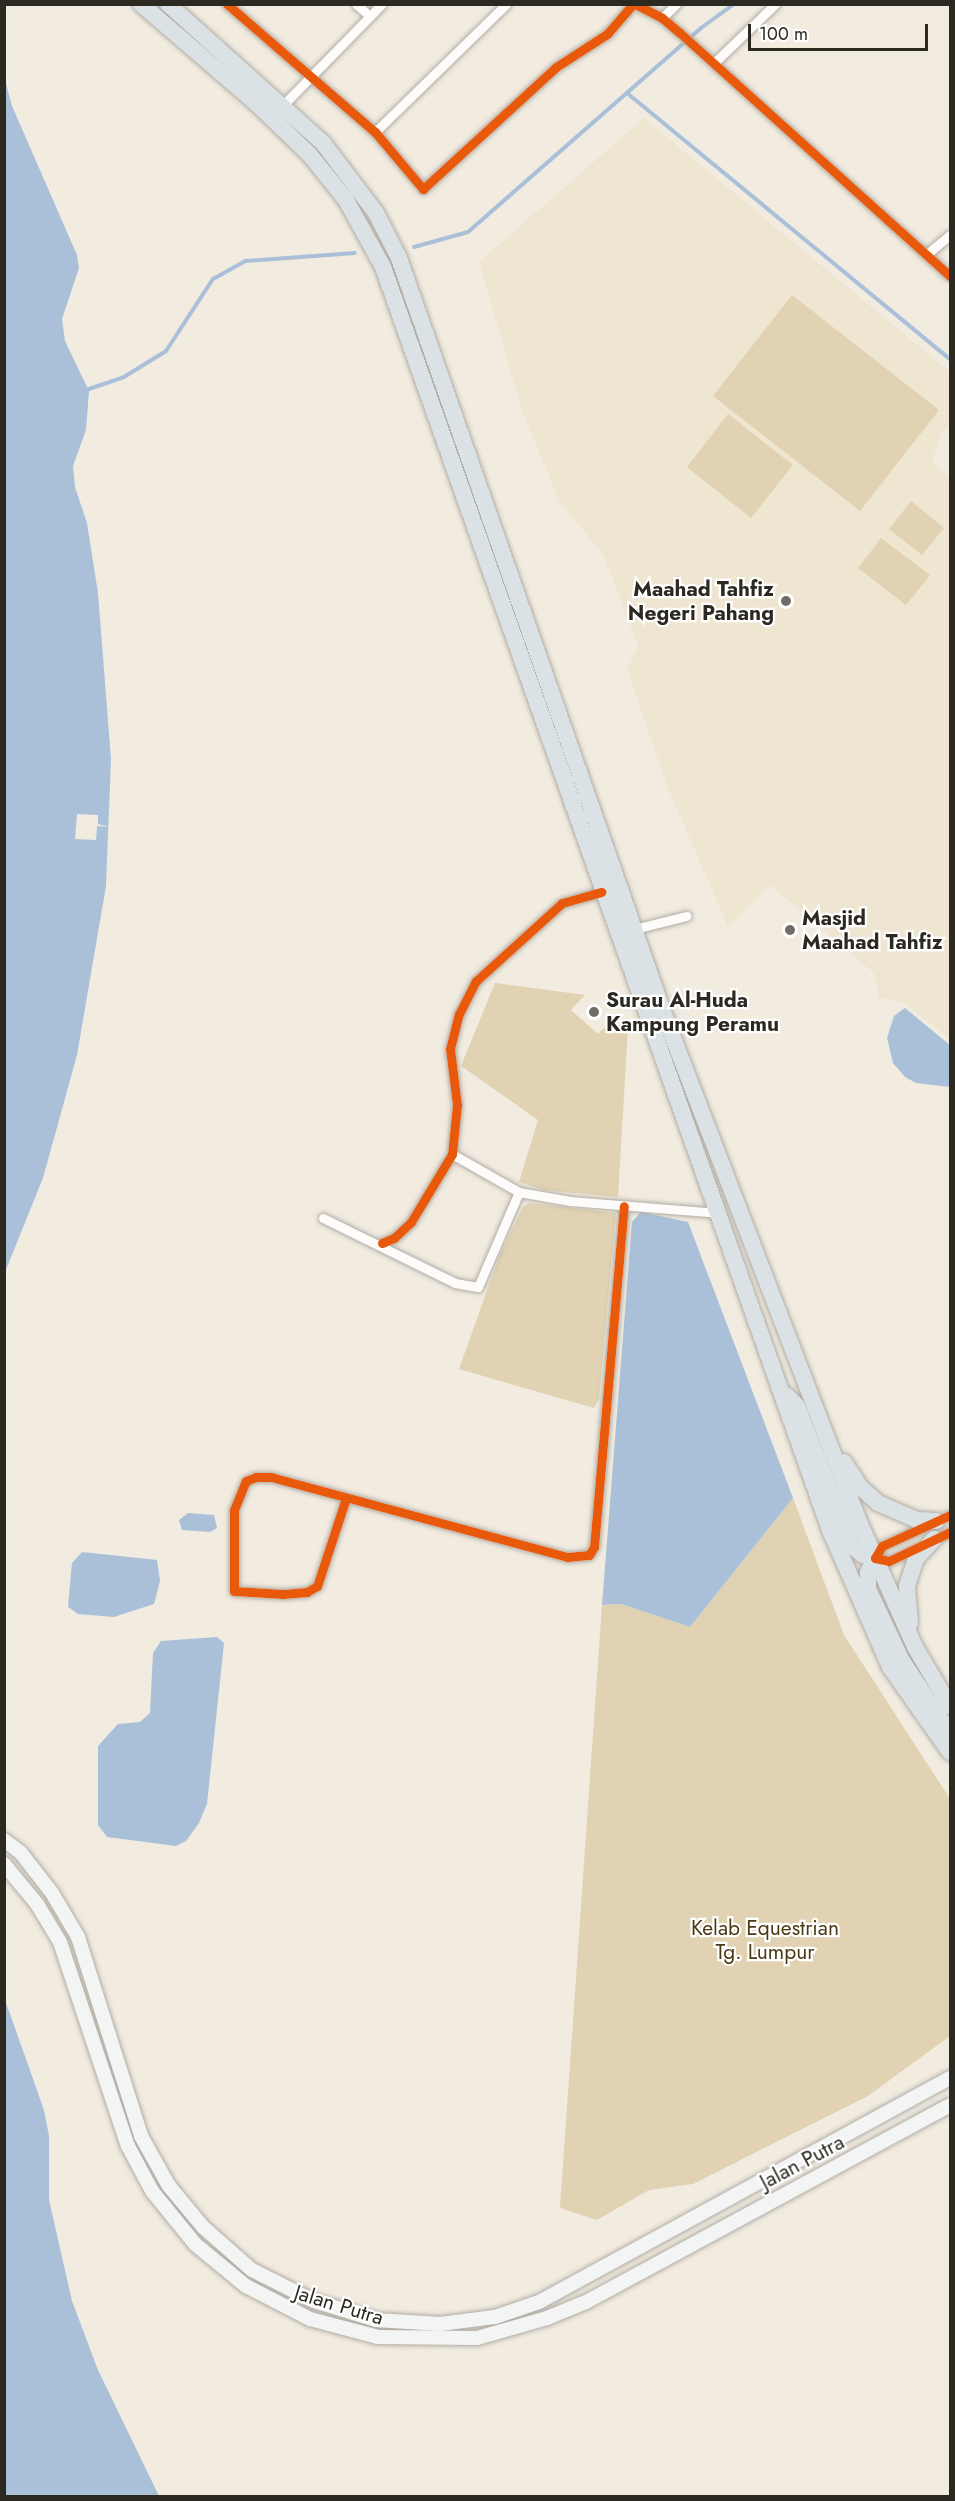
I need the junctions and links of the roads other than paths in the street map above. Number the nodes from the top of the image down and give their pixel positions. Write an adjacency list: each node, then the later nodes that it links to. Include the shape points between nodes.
1 (141, 4): 19 (highway, via 289,134 346,200 382,267)
2 (168, 4): 14 (highway)
3 (227, 4): 13 (street)
4 (356, 4): 10 (street)
5 (382, 4): 10 (street)
6 (506, 4): 15 (street)
7 (634, 4): 11 (street); 15 (street, via 607,34 556,67 423,189)
8 (676, 4): 11 (street)
9 (775, 4): 12 (street)
10 (370, 16): 13 (street)
11 (662, 18): 12 (street)
12 (714, 63): 17 (street)
13 (308, 78): 14 (street); 15 (street)
14 (284, 104): 21 (highway, via 343,165 376,213 399,258)
15 (375, 132)
16 (951, 235): 17 (street)
17 (927, 254): 18 (street)
18 (951, 276)
19 (601, 892): 22 (street, via 572,899 551,912 476,981 450,1049 457,1105); 25 (highway)
20 (686, 916): 21 (street)
21 (634, 929): 29 (highway)
22 (452, 1154): 23 (street); 27 (street, via 411,1222)
23 (519, 1192): 24 (street); 27 (street, via 478,1287 454,1283)
24 (624, 1206): 25 (street); 30 (street, via 595,1537 589,1555 581,1559 560,1556)
25 (718, 1213): 28 (highway)
26 (323, 1218): 27 (street)
27 (382, 1244)
28 (780, 1390): 34 (highway, via 797,1406 852,1546); 38 (highway, via 830,1530 890,1667 940,1742)
29 (824, 1431): 31 (highway, via 861,1488 878,1503 917,1520); 34 (highway)
30 (345, 1498): 30 (street, via 271,1477 246,1481 234,1510 234,1591 283,1594 307,1592 317,1586)
31 (943, 1518): 34 (street, via 882,1546)
32 (951, 1532): 33 (street)
33 (934, 1539): 34 (street, via 889,1561); 35 (highway, via 916,1559 907,1586)
34 (875, 1558): 35 (highway); 37 (highway, via 868,1573 868,1589 902,1661)
35 (915, 1647): 36 (highway)
36 (951, 1706)
37 (951, 1733)
38 (951, 1752)
39 (4, 1840): 41 (main road, Jalan Putra, via 21,1853 52,1893 78,1937 141,2136 169,2186 203,2227 252,2270 314,2301 376,2320 440,2324 495,2317 539,2302)
40 (4, 1864): 42 (main road, Jalan Putra, via 38,1904 60,1942 128,2146 152,2191 195,2244 246,2286 310,2319 378,2337 477,2338 512,2331 557,2314)
41 (951, 2078)
42 (951, 2105)

